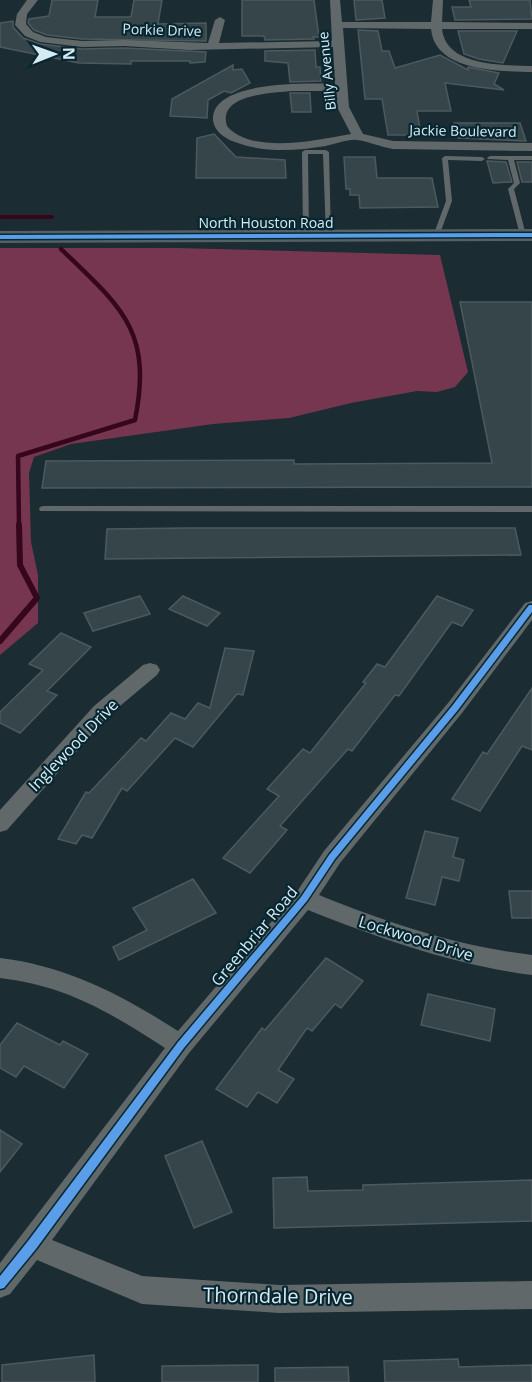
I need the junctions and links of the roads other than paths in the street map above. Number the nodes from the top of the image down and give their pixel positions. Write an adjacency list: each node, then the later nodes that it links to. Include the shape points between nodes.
1 (33, 0): 9 (street, Porkie Drive, via 22,14 20,25 44,40)
2 (335, 0): 5 (street, Billy Avenue)
3 (438, 0): 6 (street)
4 (220, 20): 9 (street)
5 (337, 25): 6 (street); 8 (street, Billy Avenue)
6 (438, 26): 7 (street); 10 (street, via 437,37 447,51 493,67)
7 (532, 26)
8 (337, 44): 9 (street, Porkie Drive); 11 (street, Billy Avenue)
9 (213, 46)
10 (532, 69)
11 (341, 88): 12 (street, Billy Avenue, via 343,107); 12 (street, via 254,91 225,105 219,118 221,127 240,140 286,146)
12 (358, 136): 13 (street, Jackie Boulevard, via 393,145)
13 (532, 147)
14 (490, 158): 15 (lane)
15 (511, 158): 16 (lane); 18 (lane, via 517,183 511,189)
16 (532, 158)
17 (482, 159): 21 (lane, via 445,158 449,201)
18 (528, 235): 21 (street, North Houston Road)
19 (306, 236): 20 (street, North Houston Road); 20 (lane, via 305,152 326,152); 22 (street, North Houston Road)
20 (329, 236): 21 (street, North Houston Road)
21 (436, 236)
22 (0, 237)
23 (43, 509): 24 (lane)
24 (532, 509)
25 (532, 607): 28 (street, Greenbriar Road, via 332,857)
26 (150, 670): 27 (street, Inglewood Drive, via 101,711)
27 (0, 824)
28 (304, 899): 29 (street, Lockwood Drive, via 438,947 503,963); 31 (street, Greenbriar Road)
29 (532, 965)
30 (0, 968): 31 (street, via 62,978 119,1006)
31 (181, 1045): 32 (street, Greenbriar Road)
32 (32, 1245): 33 (street, Greenbriar Road); 34 (street, Thorndale Drive, via 142,1290 279,1299)
33 (0, 1284)
34 (532, 1295)

